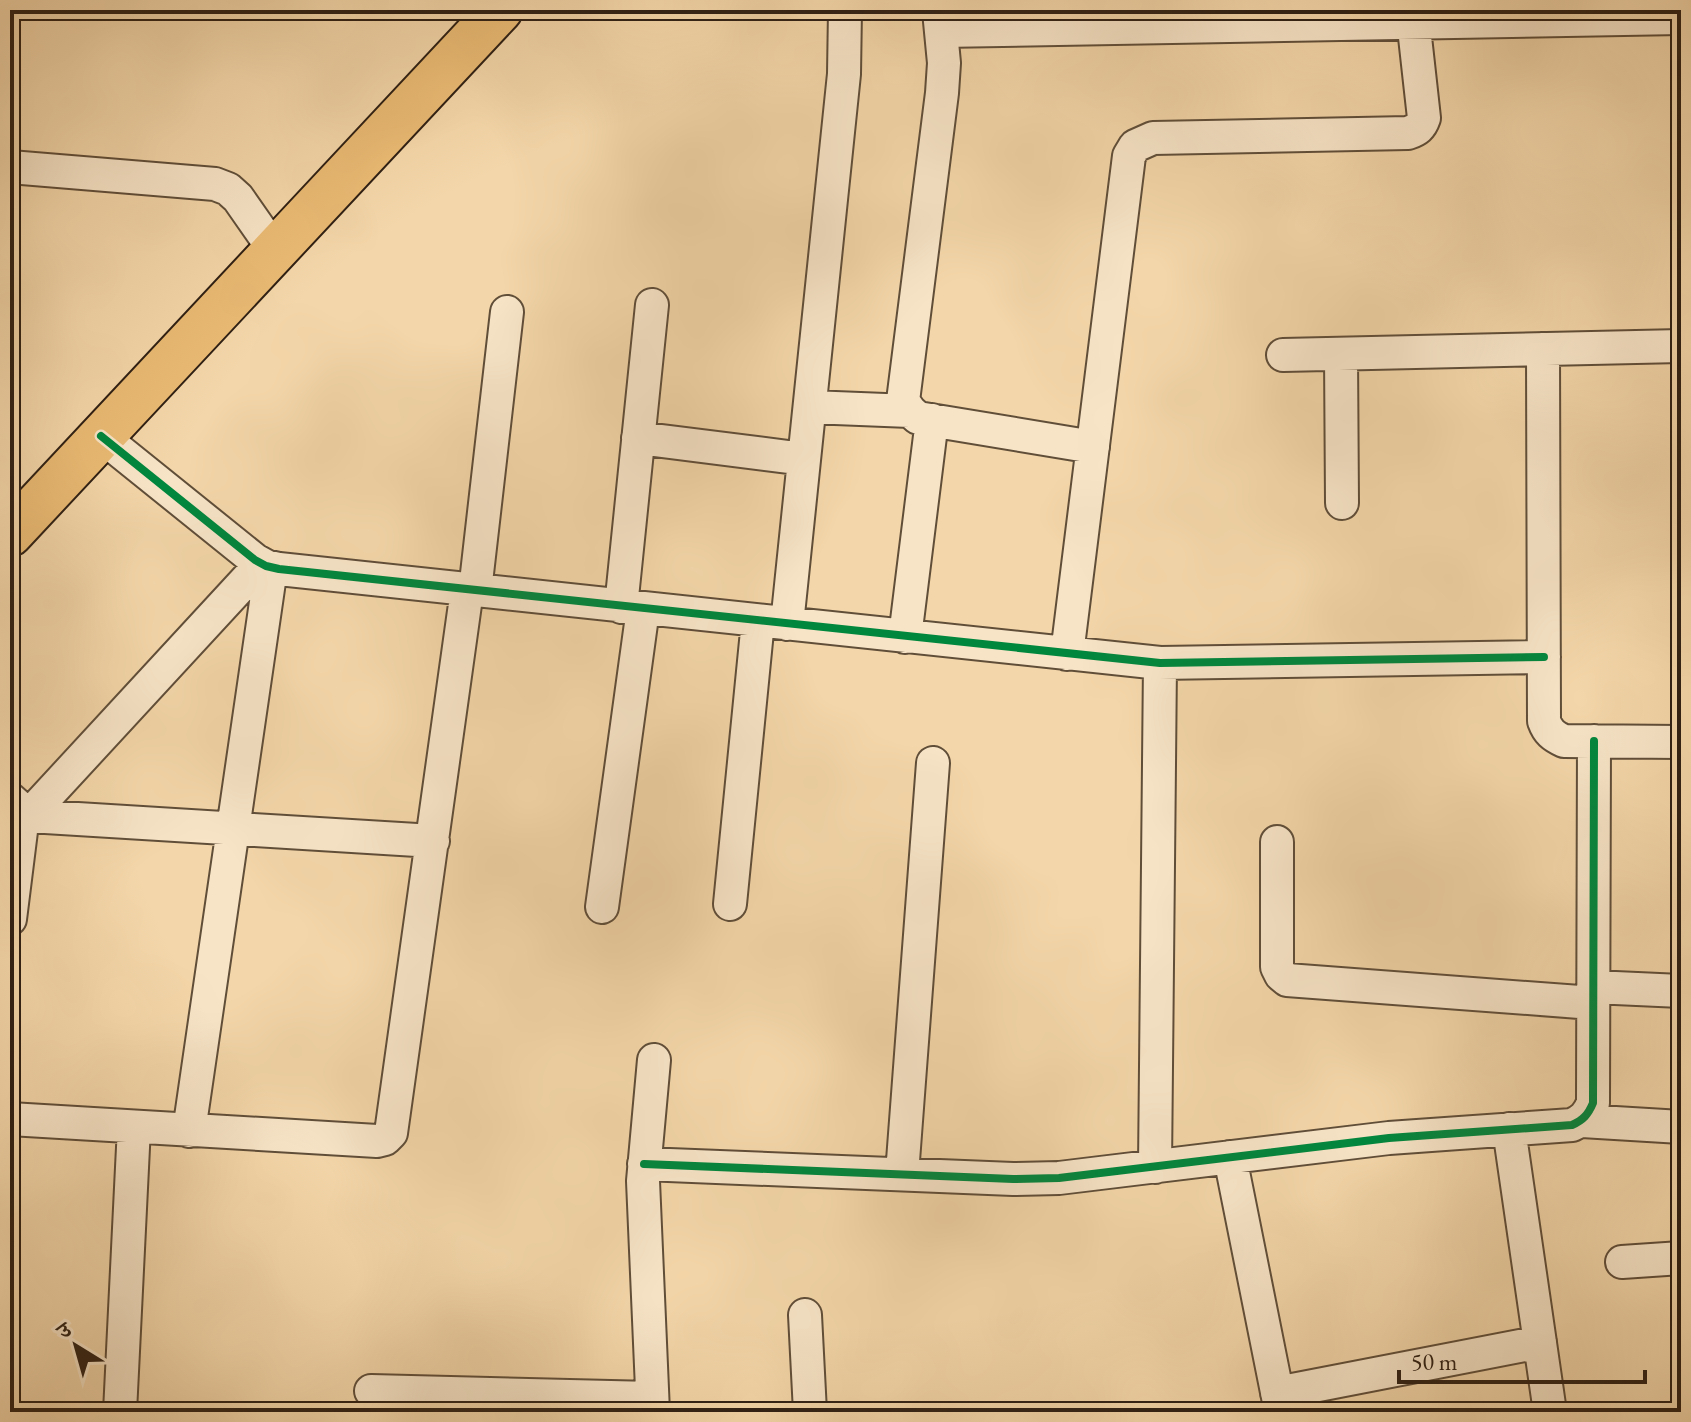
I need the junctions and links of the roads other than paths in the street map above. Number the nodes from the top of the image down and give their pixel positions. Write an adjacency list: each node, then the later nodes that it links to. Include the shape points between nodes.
1 (500, 10): 8 (main road)
2 (845, 10): 15 (street, via 844,74)
3 (1614, 14): 4 (street); 5 (street)
4 (1413, 16): 6 (street); 19 (street, via 1424,118 1416,130 1153,138 1135,146 1129,156)
5 (1681, 18)
6 (940, 20): 16 (street, via 942,93 903,401)
7 (10, 167): 8 (street, via 215,184 238,198)
8 (275, 251): 17 (main road)
9 (652, 305): 18 (street)
10 (507, 312): 24 (street)
11 (1681, 346): 12 (street)
12 (1543, 349): 13 (street); 29 (street)
13 (1341, 354): 14 (street); 21 (street)
14 (1283, 355)
15 (810, 407): 16 (street); 20 (street)
16 (921, 416): 19 (street); 27 (street)
17 (101, 436): 22 (main road); 23 (street)
18 (638, 438): 20 (street); 25 (street)
19 (1093, 447): 28 (street)
20 (804, 459): 26 (street)
21 (1342, 503)
22 (10, 534)
23 (266, 566): 24 (street); 34 (street); 35 (street)
24 (471, 590): 25 (street); 36 (street)
25 (632, 608): 26 (street); 39 (street)
26 (773, 623): 27 (street); 38 (street)
27 (905, 637): 28 (street)
28 (1067, 654): 30 (street)
29 (1544, 657): 30 (street); 31 (street, via 1547,730 1564,741)
30 (1160, 663): 52 (street)
31 (1594, 741): 32 (street); 42 (street)
32 (1681, 742)
33 (933, 763): 53 (street)
34 (18, 818): 35 (street); 40 (street)
35 (233, 828): 36 (street); 49 (street)
36 (433, 841): 49 (street, via 391,1133 377,1141)
37 (1277, 842): 42 (street, via 1277,967 1287,980)
38 (730, 904)
39 (602, 907)
40 (10, 919)
41 (1681, 991): 42 (street)
42 (1593, 995): 45 (street, via 1593,1103)
43 (654, 1060): 51 (street)
44 (10, 1119): 46 (street)
45 (1582, 1121): 47 (street); 48 (street)
46 (134, 1127): 49 (street); 61 (street)
47 (1681, 1127)
48 (1509, 1129): 50 (street); 57 (street)
49 (189, 1131)
50 (1230, 1157): 52 (street); 59 (street)
51 (644, 1164): 53 (street); 60 (street)
52 (1155, 1167): 53 (street, via 1037,1179)
53 (902, 1174)
54 (1681, 1258): 55 (street)
55 (1622, 1262)
56 (805, 1315): 62 (street)
57 (1540, 1342): 59 (street); 63 (street)
58 (371, 1391): 60 (street)
59 (1279, 1402)
60 (652, 1405)
61 (120, 1412)
62 (810, 1412)
63 (1550, 1412)

